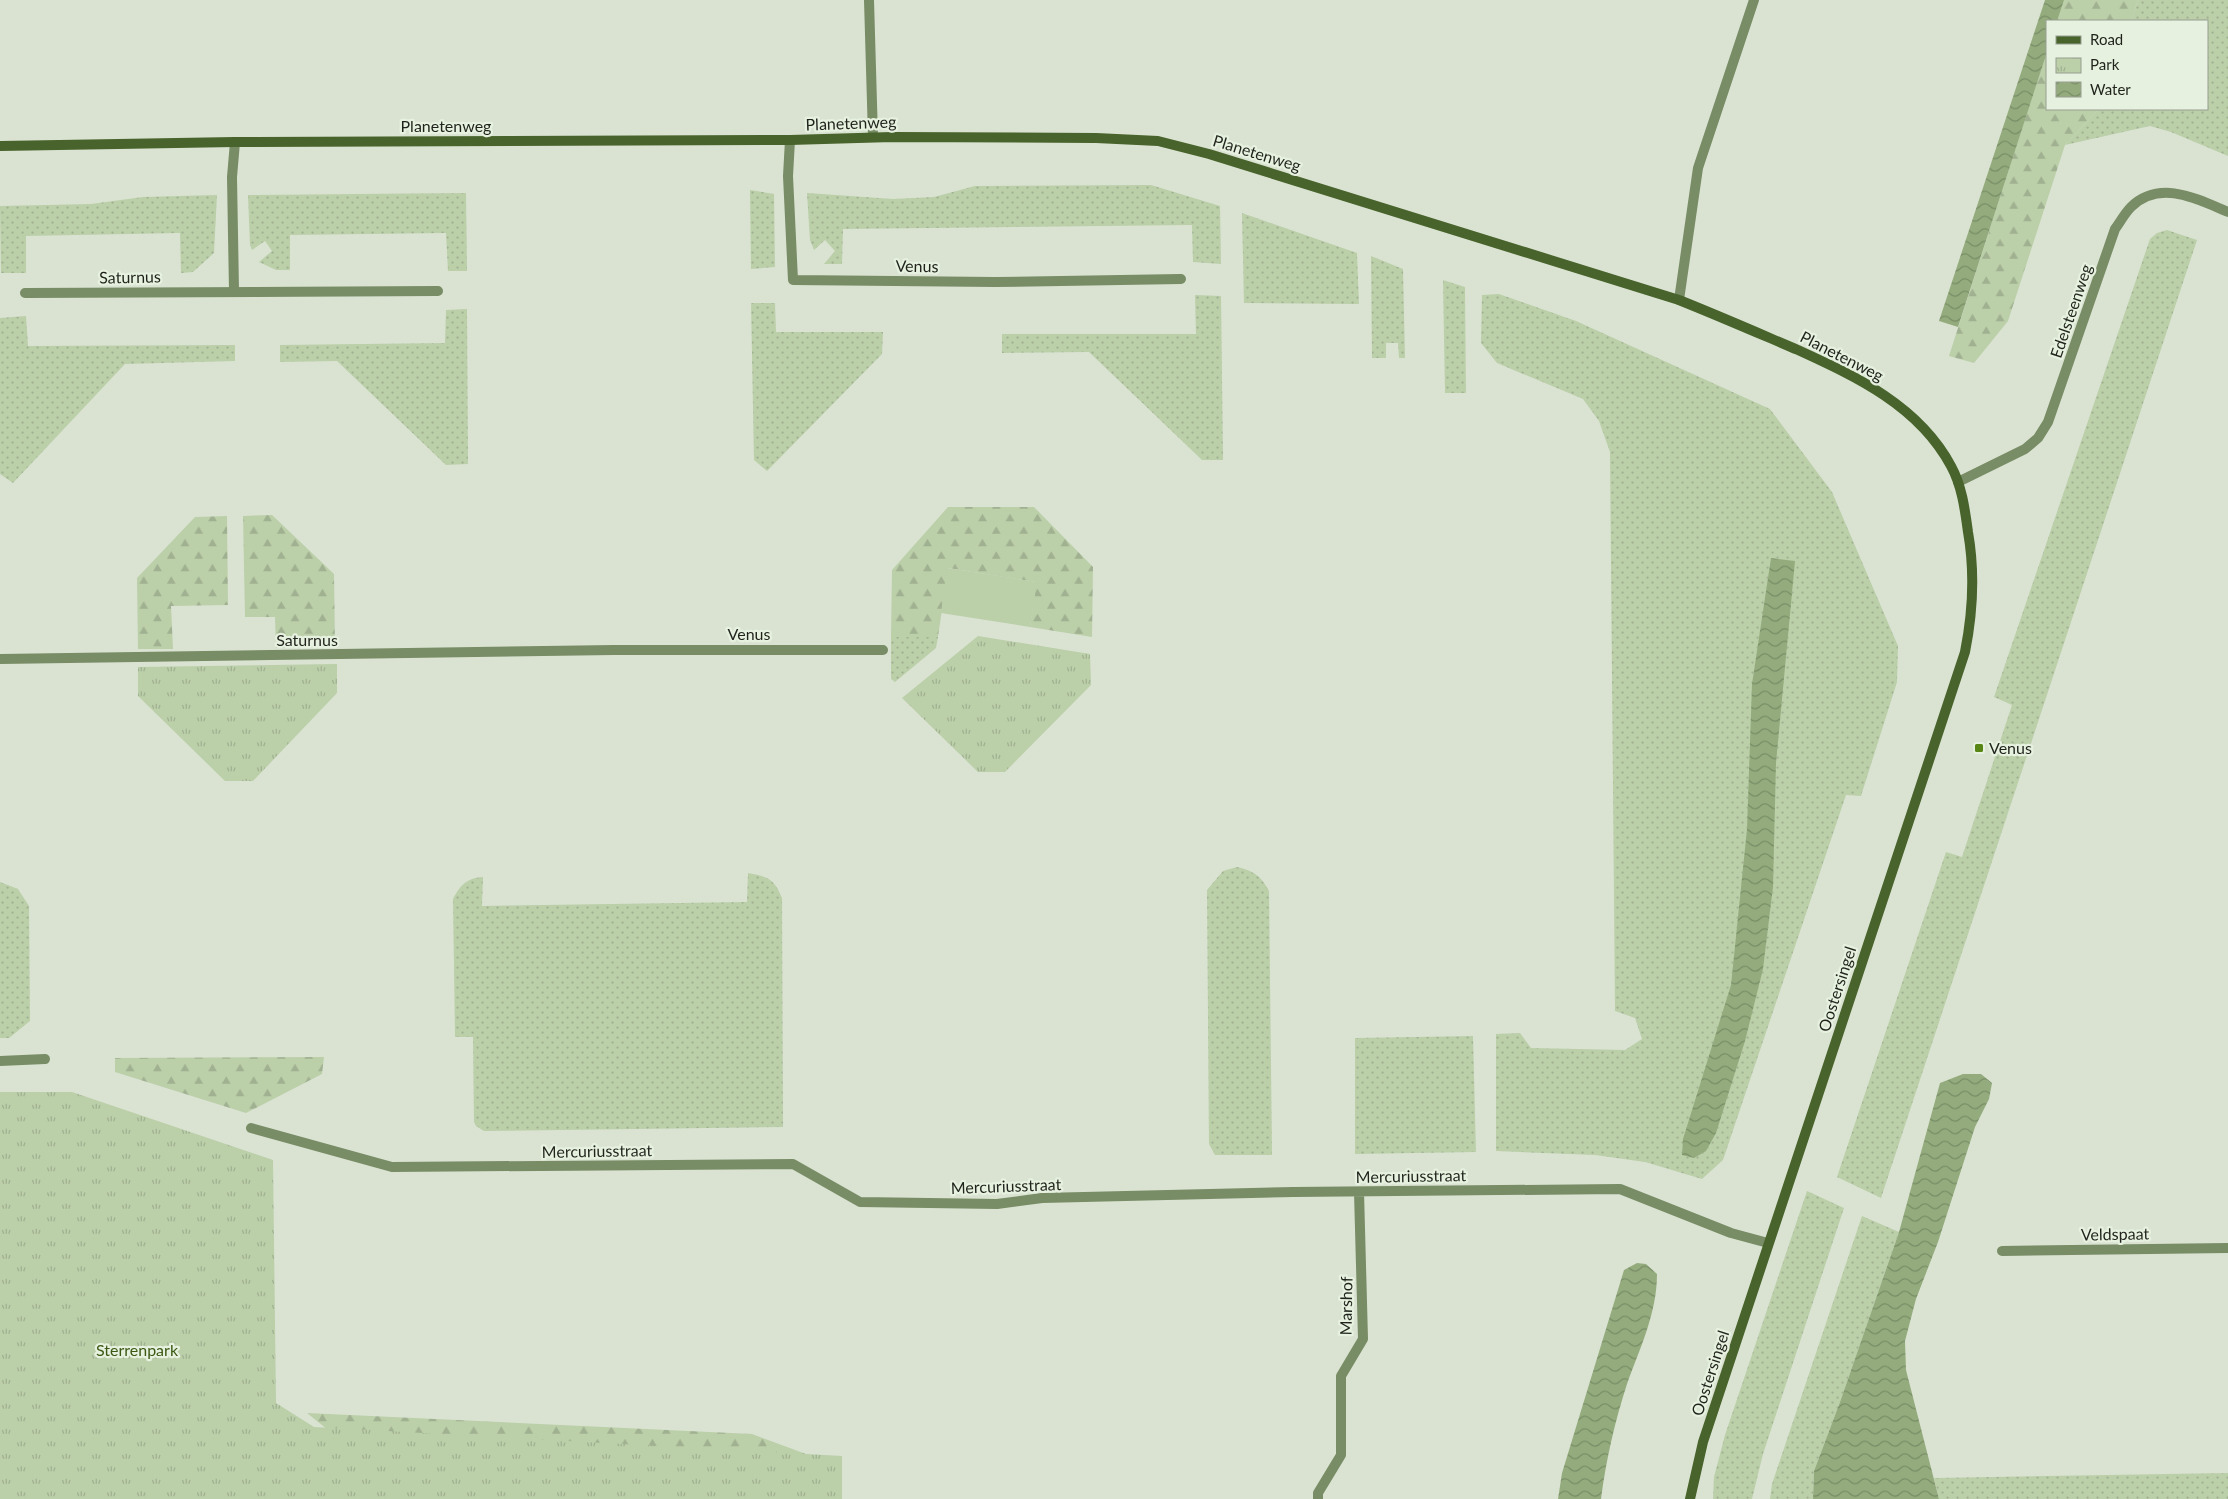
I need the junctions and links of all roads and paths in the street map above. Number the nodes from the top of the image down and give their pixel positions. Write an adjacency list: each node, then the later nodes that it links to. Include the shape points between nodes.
1 (869, 0): 3 (street)
2 (1754, 0): 12 (street, via 1698,168)
3 (873, 137): 4 (street, Planetenweg); 12 (street, Planetenweg, via 1158,141)
4 (790, 140): 5 (street, Planetenweg); 8 (street, Venus, via 788,176 793,280 995,282)
5 (235, 142): 6 (street, Planetenweg); 9 (street, via 232,177)
6 (0, 146)
7 (2228, 212): 13 (street, Edelsteenweg, via 2187,195 2165,192 2149,195 2131,207 2115,229 2048,422 2038,438 2024,449)
8 (1181, 279)
9 (234, 291): 10 (street, Saturnus); 11 (street, Saturnus)
10 (438, 291)
11 (25, 293)
12 (1679, 300): 13 (street, Planetenweg, via 1754,330 1877,389 1901,406 1926,431 1944,454)
13 (1958, 482): 21 (street, Oostersingel, via 1972,552 1972,604 1965,652)
14 (614, 650): 15 (street, Venus); 16 (street, Saturnus)
15 (883, 650)
16 (0, 659)
17 (45, 1059): 18 (street)
18 (0, 1061)
19 (251, 1128): 20 (street, Mercuriusstraat, via 392,1167 793,1164 860,1202 997,1204 1042,1198)
20 (1359, 1192): 21 (street, Mercuriusstraat, via 1620,1189 1731,1233); 24 (street, Marshof, via 1363,1339 1341,1376 1341,1455 1318,1493)
21 (1768, 1243): 25 (street, Oostersingel, via 1703,1442)
22 (2228, 1248): 23 (street, Veldspaat)
23 (2002, 1251)
24 (1318, 1499)
25 (1690, 1499)

